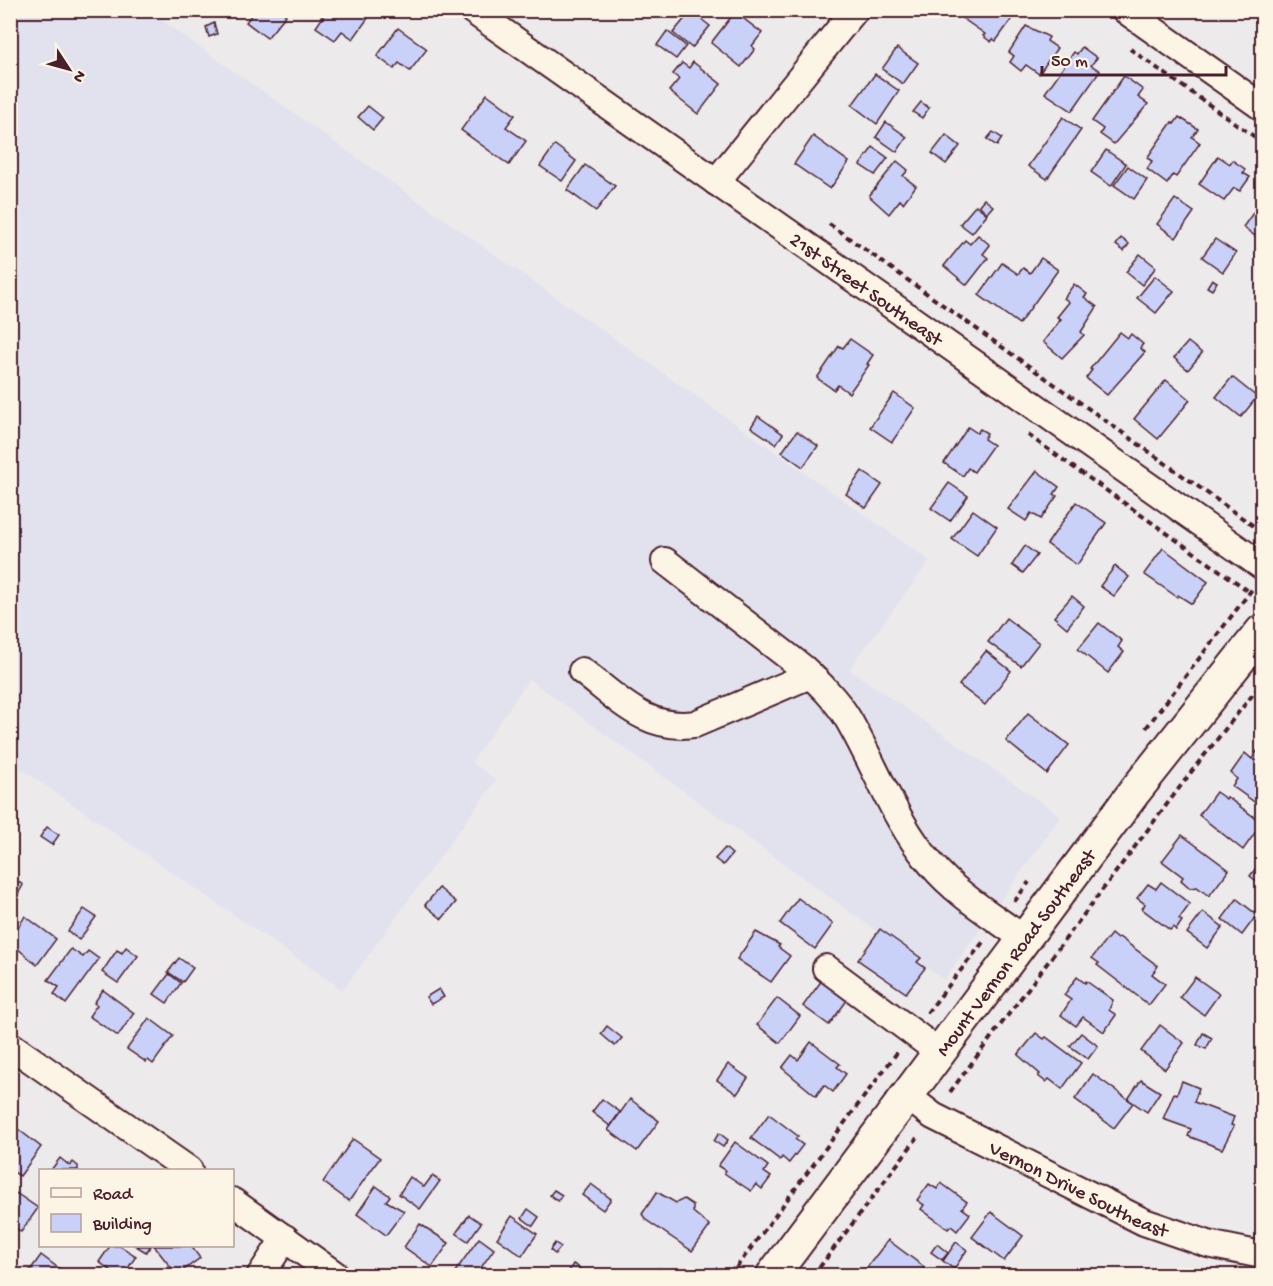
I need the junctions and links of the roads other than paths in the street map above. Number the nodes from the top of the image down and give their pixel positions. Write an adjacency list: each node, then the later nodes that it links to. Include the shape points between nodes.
1 (472, 10): 5 (street, 21st Street Southeast)
2 (855, 10): 5 (street)
3 (1125, 10): 4 (street)
4 (1263, 107)
5 (716, 182): 7 (street, 21st Street Southeast)
6 (665, 561): 10 (street)
7 (1263, 566)
8 (1263, 631): 11 (main road, Mount Vernon Road Southeast, via 1135,791)
9 (582, 671): 10 (street, via 644,718 677,727 696,724)
10 (810, 675): 11 (street, via 847,717 909,833 931,864 952,886)
11 (1024, 939): 14 (main road, Mount Vernon Road Southeast)
12 (826, 968): 14 (street)
13 (10, 1045): 16 (street)
14 (939, 1052): 15 (main road, Mount Vernon Road Southeast)
15 (907, 1096): 19 (street, Vernon Drive Southeast, via 933,1116 1144,1222 1208,1244); 22 (main road, Mount Vernon Road Southeast)
16 (188, 1169)
17 (234, 1203): 18 (street)
18 (285, 1238): 20 (street); 21 (street)
19 (1263, 1255)
20 (260, 1275)
21 (337, 1275)
22 (772, 1275)

